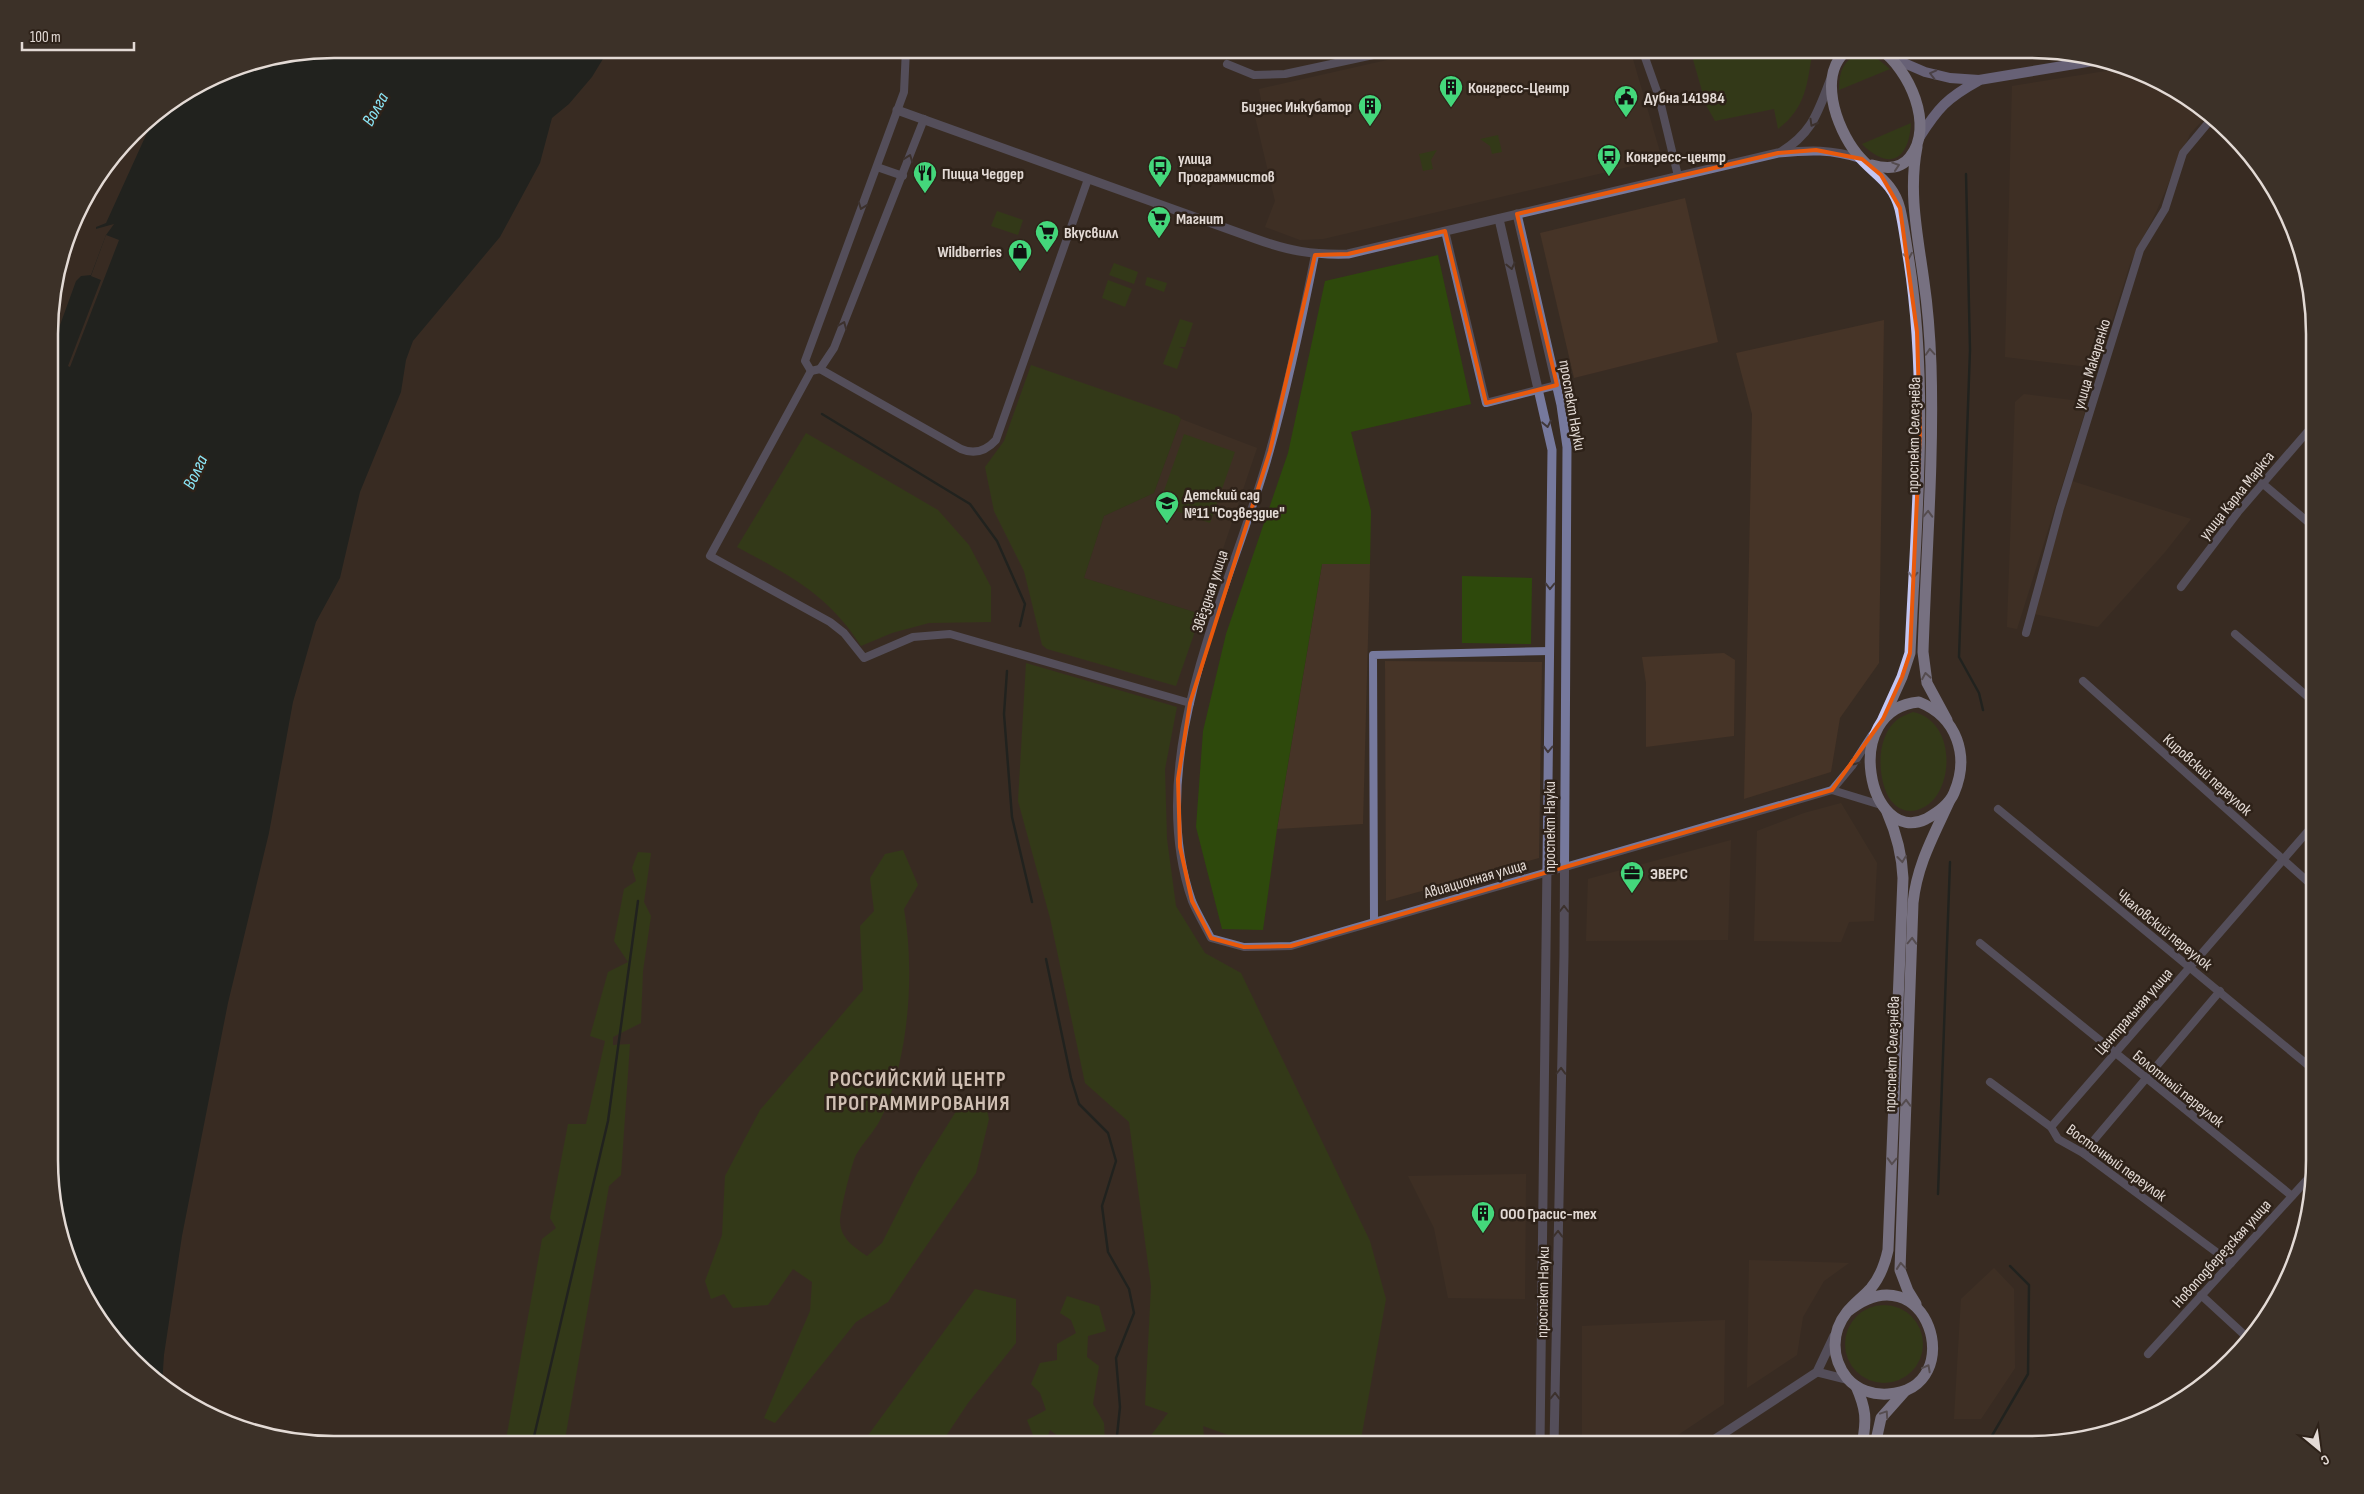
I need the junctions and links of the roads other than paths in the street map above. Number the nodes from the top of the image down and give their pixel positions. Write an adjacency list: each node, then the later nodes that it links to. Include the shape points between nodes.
1 (906, 57): 11 (street, via 904,92)
2 (1364, 57): 8 (street, via 1285,74 1254,75)
3 (1645, 57): 19 (street, via 1659,97)
4 (1832, 57): 9 (main road)
5 (1839, 57): 9 (main road)
6 (1890, 57): 10 (main road, one-way to 6, via 1925,72); 14 (main road, проспект Селезнёва, via 1900,69 1915,101 1920,125)
7 (2083, 63): 10 (main road)
8 (1227, 64)
9 (1831, 76): 15 (street, one-way to 15, via 1816,119 1807,132); 16 (main road, проспект Селезнёва, via 1835,106 1843,130)
10 (1979, 80): 14 (main road, via 1954,94 1941,106)
11 (897, 110): 12 (street); 17 (street)
12 (924, 119): 18 (street, one-way to 12); 20 (street)
13 (2209, 122): 33 (street, улица Макаренко, via 2184,153 2165,209 2140,250 2060,508)
14 (1918, 143): 16 (main road, one-way to 14, via 1887,168 1899,166 1907,161); 40 (main road, проспект Селезнёва, one-way to 14, via 1927,683 1923,652 1931,366 1913,206)
15 (1778, 153): 16 (street, via 1838,152); 19 (street)
16 (1865, 161): 39 (main road, проспект Селезнёва, one-way to 39, via 1881,175 1900,208 1913,287 1919,366 1920,431 1910,653)
17 (877, 167): 18 (street); 26 (street, one-way to 26, via 805,361)
18 (903, 176): 25 (street, one-way to 18, via 834,348)
19 (1678, 176): 21 (street)
20 (1088, 178): 24 (street, via 1280,248); 25 (street, via 996,440 990,448 969,453)
21 (1517, 214): 22 (street); 27 (street, проспект Науки)
22 (1499, 219): 23 (street); 28 (street, проспект Науки, one-way to 28)
23 (1445, 231): 24 (street, via 1348,254); 28 (street, via 1486,402)
24 (1315, 255): 38 (street, Звёздная улица, via 1270,451)
25 (820, 368): 26 (street)
26 (811, 370): 38 (street, via 710,556 830,622 844,633 864,658 913,637 950,634)
27 (1556, 386): 28 (street); 48 (street, проспект Науки, via 1567,447)
28 (1539, 390): 35 (street, проспект Науки, one-way to 35, via 1552,450)
29 (2306, 433): 30 (street, улица Карла Маркса)
30 (2262, 483): 31 (street); 32 (street, улица Карла Маркса)
31 (2306, 520)
32 (2181, 587)
33 (2026, 633)
34 (2235, 634): 37 (street)
35 (1550, 651): 49 (street, проспект Науки, one-way to 49); 51 (street, via 1373,655)
36 (2083, 681): 47 (street, Кировский переулок)
37 (2306, 694)
38 (1190, 703): 52 (street, Звёздная улица, via 1178,779 1180,847 1192,901)
39 (1883, 719): 40 (main road, via 1897,707 1919,702 1936,709); 41 (main road)
40 (1947, 720): 43 (main road, via 1959,746 1961,760 1959,778)
41 (1875, 732): 42 (street, one-way to 42); 44 (main road, via 1870,769 1874,788)
42 (1832, 790): 44 (street); 48 (street, Авиационная улица)
43 (1949, 802): 44 (main road, via 1922,821 1908,821); 66 (main road, проспект Селезнёва, one-way to 43, via 1900,1270 1913,904 1922,859)
44 (1884, 809): 67 (main road, проспект Селезнёва, one-way to 67, via 1897,834 1903,878 1888,1250 1884,1269 1872,1287)
45 (1998, 809): 54 (street, Чкаловский переулок)
46 (2306, 833): 47 (street, Центральная улица)
47 (2283, 859): 50 (street, Кировский переулок); 54 (street, Центральная улица)
48 (1564, 866): 49 (street, Авиационная улица); 75 (street, проспект Науки, one-way to 48)
49 (1546, 872): 51 (street, Авиационная улица); 74 (street, проспект Науки)
50 (2306, 880)
51 (1374, 921): 52 (street, Авиационная улица, via 1290,946 1244,947)
52 (1211, 938)
53 (1980, 943): 56 (street, Болотный переулок)
54 (2189, 967): 55 (street, Чкаловский переулок); 56 (street, Центральная улица)
55 (2220, 991): 57 (street, Чкаловский переулок); 58 (street)
56 (2114, 1054): 58 (street, Болотный переулок); 60 (street, Центральная улица)
57 (2306, 1063)
58 (2147, 1079): 61 (street); 63 (street, Болотный переулок)
59 (1990, 1082): 60 (street, Восточный переулок)
60 (2051, 1126): 61 (street, Восточный переулок, via 2058,1139)
61 (2083, 1154): 64 (street, Восточный переулок)
62 (2306, 1181): 63 (street, Новоподберезская улица)
63 (2292, 1196): 64 (street, Новоподберезская улица)
64 (2231, 1263): 65 (street, Новоподберезская улица)
65 (2202, 1295): 69 (street); 70 (street, Новоподберезская улица)
66 (1920, 1310): 67 (main road, проспект Селезнёва, via 1906,1300 1875,1296); 73 (main road, проспект Селезнёва, one-way to 66, via 1920,1379 1934,1350 1932,1333)
67 (1847, 1312): 68 (main road, проспект Селезнёва)
68 (1838, 1328): 71 (street); 72 (main road, проспект Селезнёва, via 1836,1356 1840,1369)
69 (2245, 1335)
70 (2148, 1354)
71 (1817, 1372): 72 (street); 76 (street)
72 (1852, 1383): 73 (main road, via 1868,1392 1881,1394); 77 (main road, проспект Селезнёва, via 1864,1405)
73 (1907, 1389): 78 (main road, проспект Селезнёва, one-way to 73, via 1881,1418)
74 (1540, 1436)
75 (1554, 1436)
76 (1720, 1436)
77 (1863, 1436)
78 (1877, 1436)

